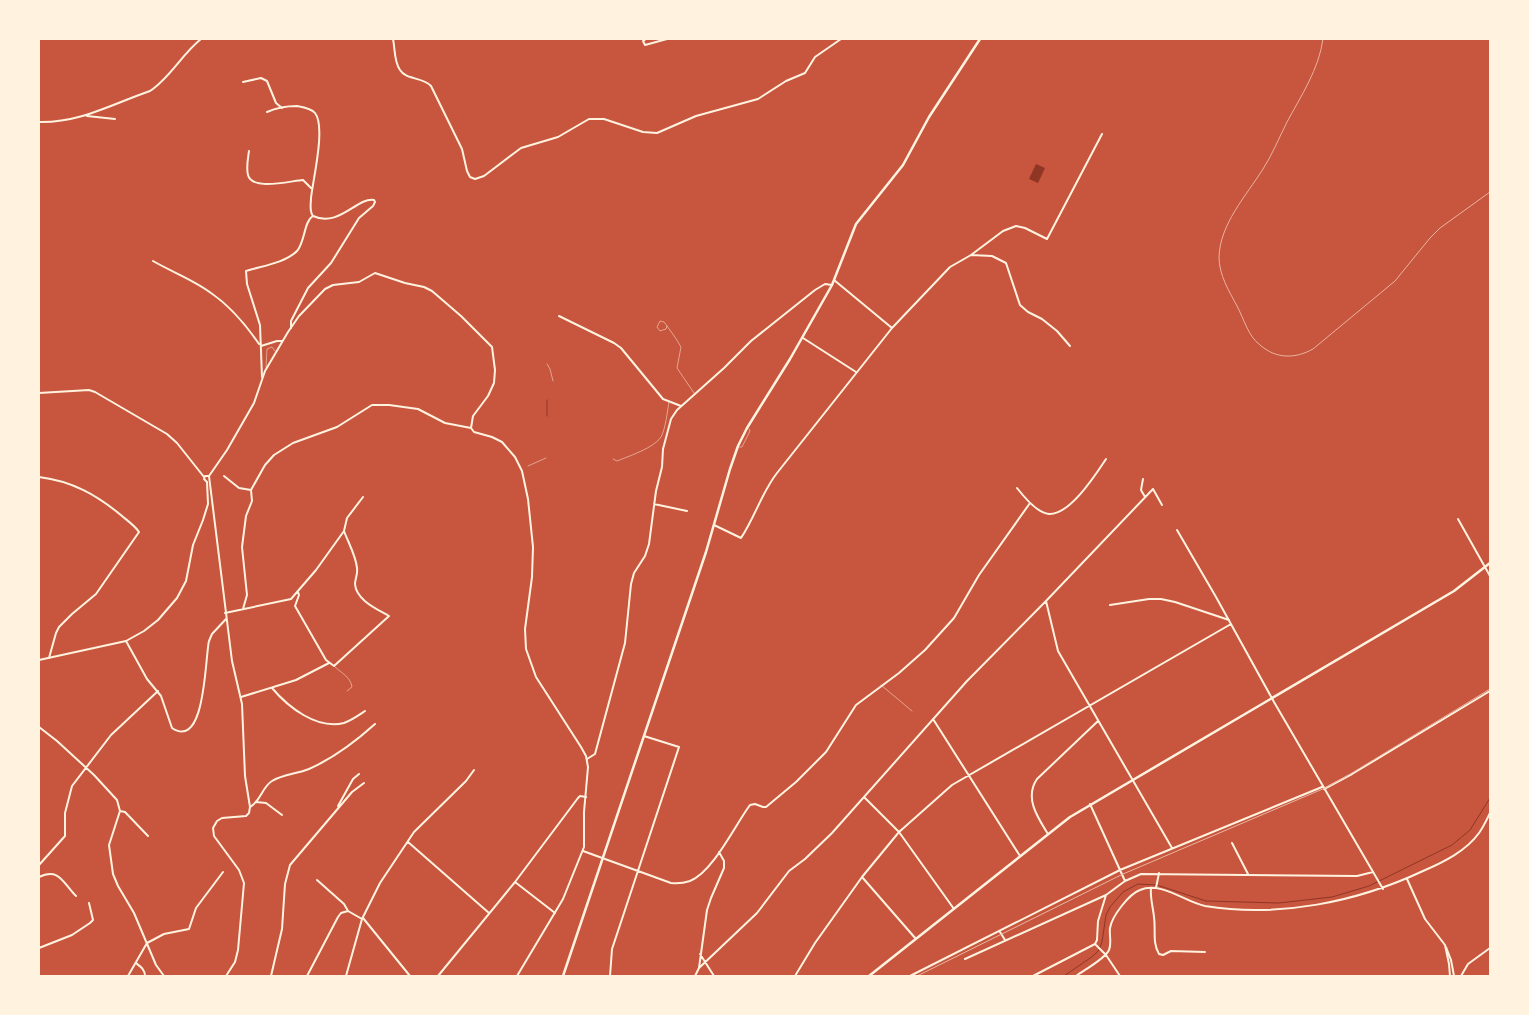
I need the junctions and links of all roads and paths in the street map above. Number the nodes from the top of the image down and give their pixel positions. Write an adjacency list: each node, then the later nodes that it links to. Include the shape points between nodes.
1 (201, 39): 10 (street, via 158,85)
2 (393, 39): 5 (street, via 400,70 431,86 462,148 467,171 475,179 484,176 520,148 558,137 589,120 604,119 643,132 657,133 696,116 758,99 805,73 815,57)
3 (646, 39): 4 (street, via 645,45)
4 (667, 39)
5 (841, 39)
6 (980, 39): 19 (main road, via 929,117 903,165 856,224)
7 (243, 82): 8 (street, via 261,78 267,81)
8 (282, 108): 9 (street); 15 (street, via 301,106 313,111 318,120 319,148)
9 (266, 112)
10 (86, 116): 11 (street); 12 (street)
11 (115, 119)
12 (39, 122)
13 (1102, 134): 17 (street, via 1047,239 1016,226 1003,231)
14 (249, 151): 15 (street, via 247,173 254,183 302,180)
15 (312, 188): 16 (street, via 310,212)
16 (313, 216): 23 (street, via 329,219 369,199 375,202 359,218 336,257 308,288 291,321); 27 (street, via 296,252 246,270 260,325)
17 (971, 255): 24 (street, via 940,275); 28 (street, via 992,256 1006,263 1020,305 1042,319)
18 (153, 261): 27 (street, via 224,302)
19 (834, 280): 20 (main road); 24 (street)
20 (832, 285): 25 (main road); 36 (street, via 826,283 815,290 751,341)
21 (559, 316): 37 (street, via 621,348)
22 (667, 326): 36 (lane, via 681,347 677,368)
23 (291, 328): 26 (street); 39 (street, via 317,296 333,285 359,282 375,273 424,287 461,316 492,347 494,383 472,416)
24 (892, 328): 32 (street)
25 (803, 338): 32 (street); 59 (main road, via 738,446)
26 (282, 342): 27 (street); 29 (street)
27 (260, 346): 33 (street)
28 (1070, 346)
29 (276, 353): 31 (street); 31 (lane, via 272,347 267,349)
30 (547, 364): 34 (lane)
31 (266, 368): 33 (street)
32 (856, 372): 59 (street, via 771,481 741,538)
33 (262, 377): 44 (street, via 254,403)
34 (552, 381)
35 (39, 393): 47 (street, via 95,392 167,434)
36 (695, 394): 38 (street)
37 (669, 402): 38 (street); 41 (lane, via 664,431 658,440 617,462)
38 (681, 406): 55 (street, via 670,419)
39 (471, 428): 51 (street, via 445,423 418,409 372,406 337,427 280,450 265,465); 93 (street, via 502,442 522,471 533,547 526,649 536,677)
40 (546, 458): 43 (lane)
41 (612, 459)
42 (1106, 459): 54 (street, via 1094,478 1062,510 1048,514)
43 (528, 466)
44 (209, 476): 47 (street); 49 (street)
45 (224, 476): 51 (street, via 239,488)
46 (39, 477): 74 (street, via 76,486 96,495 139,533 96,594 59,627)
47 (204, 477): 49 (street)
48 (1143, 479): 53 (street, via 1141,490)
49 (208, 481): 69 (street); 73 (street, via 208,504 193,545 183,587 158,620)
50 (1017, 488): 54 (street)
51 (251, 490): 68 (street, via 252,501 246,516 242,547 246,595)
52 (363, 497): 61 (street, via 347,518)
53 (1145, 497): 56 (street, via 1152,489); 66 (street)
54 (1030, 503): 78 (street, via 954,618 925,650)
55 (654, 504): 57 (street); 93 (street, via 649,544 631,584 622,657 595,754)
56 (1162, 505)
57 (688, 511)
58 (1458, 520): 63 (street)
59 (714, 525): 92 (main road)
60 (1177, 530): 71 (street)
61 (344, 531): 65 (street); 77 (street, via 356,565 356,590 365,601 389,616)
62 (1490, 563): 63 (main road)
63 (1485, 567): 64 (street); 84 (main road, via 1454,591)
64 (1490, 576)
65 (298, 592): 68 (street, via 290,600); 76 (street, via 295,606)
66 (1046, 601): 85 (street, via 1058,651); 88 (street)
67 (1110, 605): 71 (street, via 1161,599)
68 (242, 610): 69 (street)
69 (226, 612): 70 (street)
70 (226, 618): 80 (street, via 209,641 203,700 191,727 182,732 172,728); 83 (street)
71 (1229, 620): 72 (street)
72 (1231, 624): 84 (street); 85 (street)
73 (126, 641): 74 (street); 80 (street)
74 (49, 658): 75 (street)
75 (39, 660)
76 (329, 663): 77 (street); 79 (street, via 306,676)
77 (334, 666): 81 (lane, via 352,685)
78 (881, 685): 87 (lane); 117 (street, via 856,705 830,747 796,782 766,807 749,806)
79 (272, 688): 83 (street); 86 (street, via 290,705 315,721 343,723)
80 (158, 691): 94 (street, via 111,735)
81 (347, 691)
82 (1490, 691): 100 (street)
83 (240, 697): 105 (street)
84 (1272, 698): 98 (main road); 100 (street)
85 (1090, 706): 89 (street); 97 (street)
86 (365, 711)
87 (912, 711)
88 (933, 719): 97 (street); 102 (street)
89 (1098, 721): 98 (street); 111 (street, via 1033,787 1034,808)
90 (375, 724): 103 (street, via 334,756 310,769 272,780)
91 (39, 727): 94 (street)
92 (644, 736): 119 (main road); 123 (street, via 680,747)
93 (587, 759): 101 (street)
94 (86, 768): 107 (street, via 115,797); 120 (street, via 69,792 64,838)
95 (474, 770): 113 (street)
96 (359, 774): 106 (street)
97 (968, 775): 110 (street); 118 (street)
98 (1131, 780): 104 (main road); 115 (street)
99 (364, 783): 106 (street)
100 (1323, 788): 115 (street); 124 (street)
101 (586, 797): 116 (street); 132 (street, via 578,798)
102 (864, 797): 110 (street); 156 (street, via 805,859 789,871 757,913)
103 (256, 802): 105 (street); 109 (street, via 266,803)
104 (1090, 804): 111 (main road); 121 (street)
105 (250, 806): 162 (street, via 246,816 222,818 213,828 214,836 239,870 244,883 238,950)
106 (336, 810): 163 (street, via 293,860 288,871 282,929)
107 (120, 811): 112 (street, via 130,816); 147 (street, via 110,840 113,874)
108 (1490, 813): 129 (street, via 1477,835 1454,855)
109 (282, 815)
110 (899, 832): 128 (street); 139 (street)
111 (1048, 834): 118 (main road)
112 (148, 836)
113 (408, 842): 142 (street); 143 (street, via 380,883)
114 (1232, 843): 126 (street)
115 (1172, 848): 121 (street)
116 (583, 851): 119 (street); 141 (street)
117 (719, 852): 123 (street, via 699,876 683,883 671,883); 153 (street, via 724,868 709,903)
118 (1020, 856): 139 (main road)
119 (602, 859): 123 (street); 169 (main road)
120 (39, 865)
121 (1120, 870): 131 (street); 144 (street)
122 (223, 872): 147 (street, via 196,908 189,929 164,934)
123 (637, 872): 170 (street, via 612,949)
124 (1373, 872): 126 (street, via 1360,876); 133 (street)
125 (1159, 873): 126 (street); 131 (street, via 1142,874); 135 (street)
126 (1248, 874)
127 (39, 877): 137 (street, via 53,873)
128 (862, 878): 145 (street); 173 (street)
129 (1407, 879): 133 (street); 149 (street, via 1425,919)
130 (317, 880): 140 (street)
131 (1126, 881): 136 (street)
132 (515, 882): 141 (street); 142 (street)
133 (1382, 887): 135 (street, via 1326,904 1250,909 1203,905)
134 (1151, 888): 135 (street); 152 (street, via 1154,936 1159,954); 154 (street, via 1136,892 1114,917)
135 (1156, 888)
136 (1106, 895): 146 (street); 148 (street, via 1098,921)
137 (76, 896)
138 (89, 903): 150 (street, via 93,920 90,923 72,935)
139 (954, 909): 145 (main road)
140 (348, 911): 143 (street); 164 (street, via 341,912)
141 (555, 913): 168 (street)
142 (489, 914): 167 (street)
143 (362, 918): 165 (street); 166 (street)
144 (1000, 932): 146 (street); 175 (street)
145 (916, 939): 174 (main road)
146 (1005, 940): 155 (street)
147 (147, 942): 157 (street); 161 (street)
148 (1096, 945): 154 (street); 176 (street)
149 (1445, 945): 179 (street); 180 (street)
150 (39, 948)
151 (1490, 948): 181 (street, via 1468,964)
152 (1205, 952)
153 (700, 954): 156 (street); 158 (street)
154 (1106, 955): 177 (street); 178 (street)
155 (965, 959)
156 (705, 962): 158 (street); 172 (street)
157 (136, 963): 159 (street); 160 (street)
158 (699, 968): 171 (street)
159 (128, 976)
160 (145, 976)
161 (164, 976)
162 (226, 976)
163 (271, 976)
164 (307, 976)
165 (346, 976)
166 (410, 976)
167 (438, 976)
168 (518, 976)
169 (563, 976)
170 (610, 976)
171 (695, 976)
172 (714, 976)
173 (795, 976)
174 (869, 976)
175 (910, 976)
176 (1033, 976)
177 (1076, 976)
178 (1120, 976)
179 (1450, 976)
180 (1454, 976)
181 (1462, 976)

